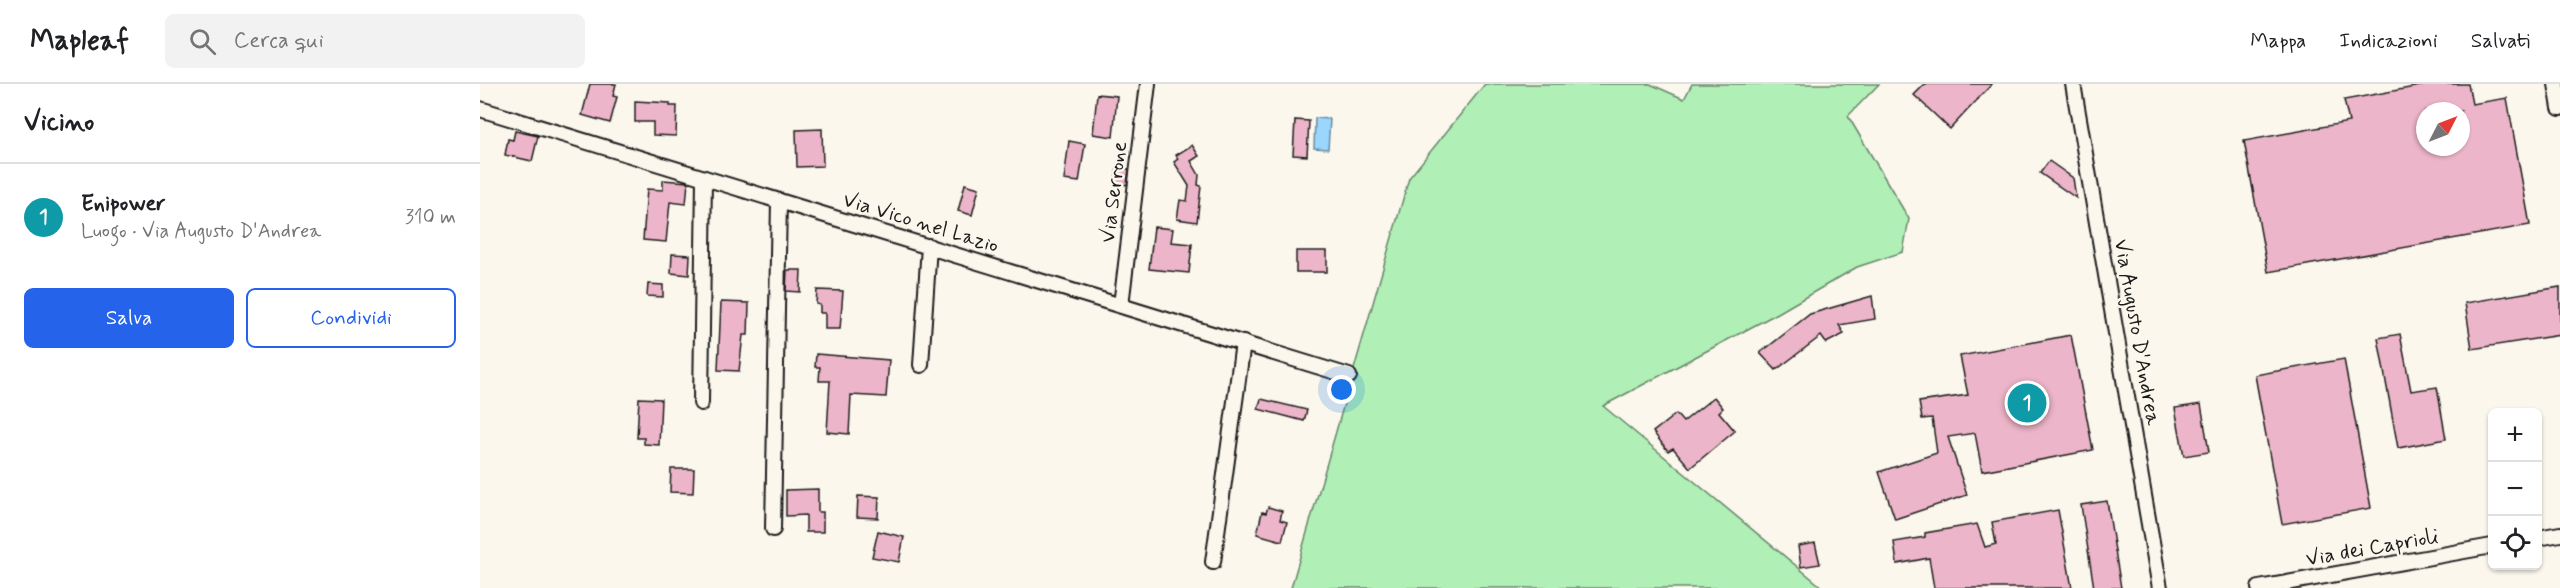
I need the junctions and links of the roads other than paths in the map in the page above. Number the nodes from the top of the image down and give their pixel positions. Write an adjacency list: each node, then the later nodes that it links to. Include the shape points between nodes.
1 (1148, 84): 9 (street, Via Serrone)
2 (2073, 84): 19 (street, Via Augusto D'Andrea)
3 (2556, 84): 4 (street)
4 (2560, 108)
5 (480, 109): 6 (street, Via Vico nel Lazio)
6 (704, 178): 7 (street, Via Vico nel Lazio); 13 (street)
7 (779, 201): 8 (street, Via Vico nel Lazio); 14 (street)
8 (928, 246): 9 (street, Via Vico nel Lazio); 11 (street)
9 (1121, 305): 10 (street, Via Vico nel Lazio)
10 (1243, 343): 12 (street, Via Vico nel Lazio); 18 (street)
11 (921, 365)
12 (1349, 375)
13 (701, 403)
14 (773, 530)
15 (2560, 534): 16 (street)
16 (2542, 537)
17 (2488, 547): 20 (street, Via dei Caprioli)
18 (1213, 562)
19 (2160, 588)
20 (2259, 588)

